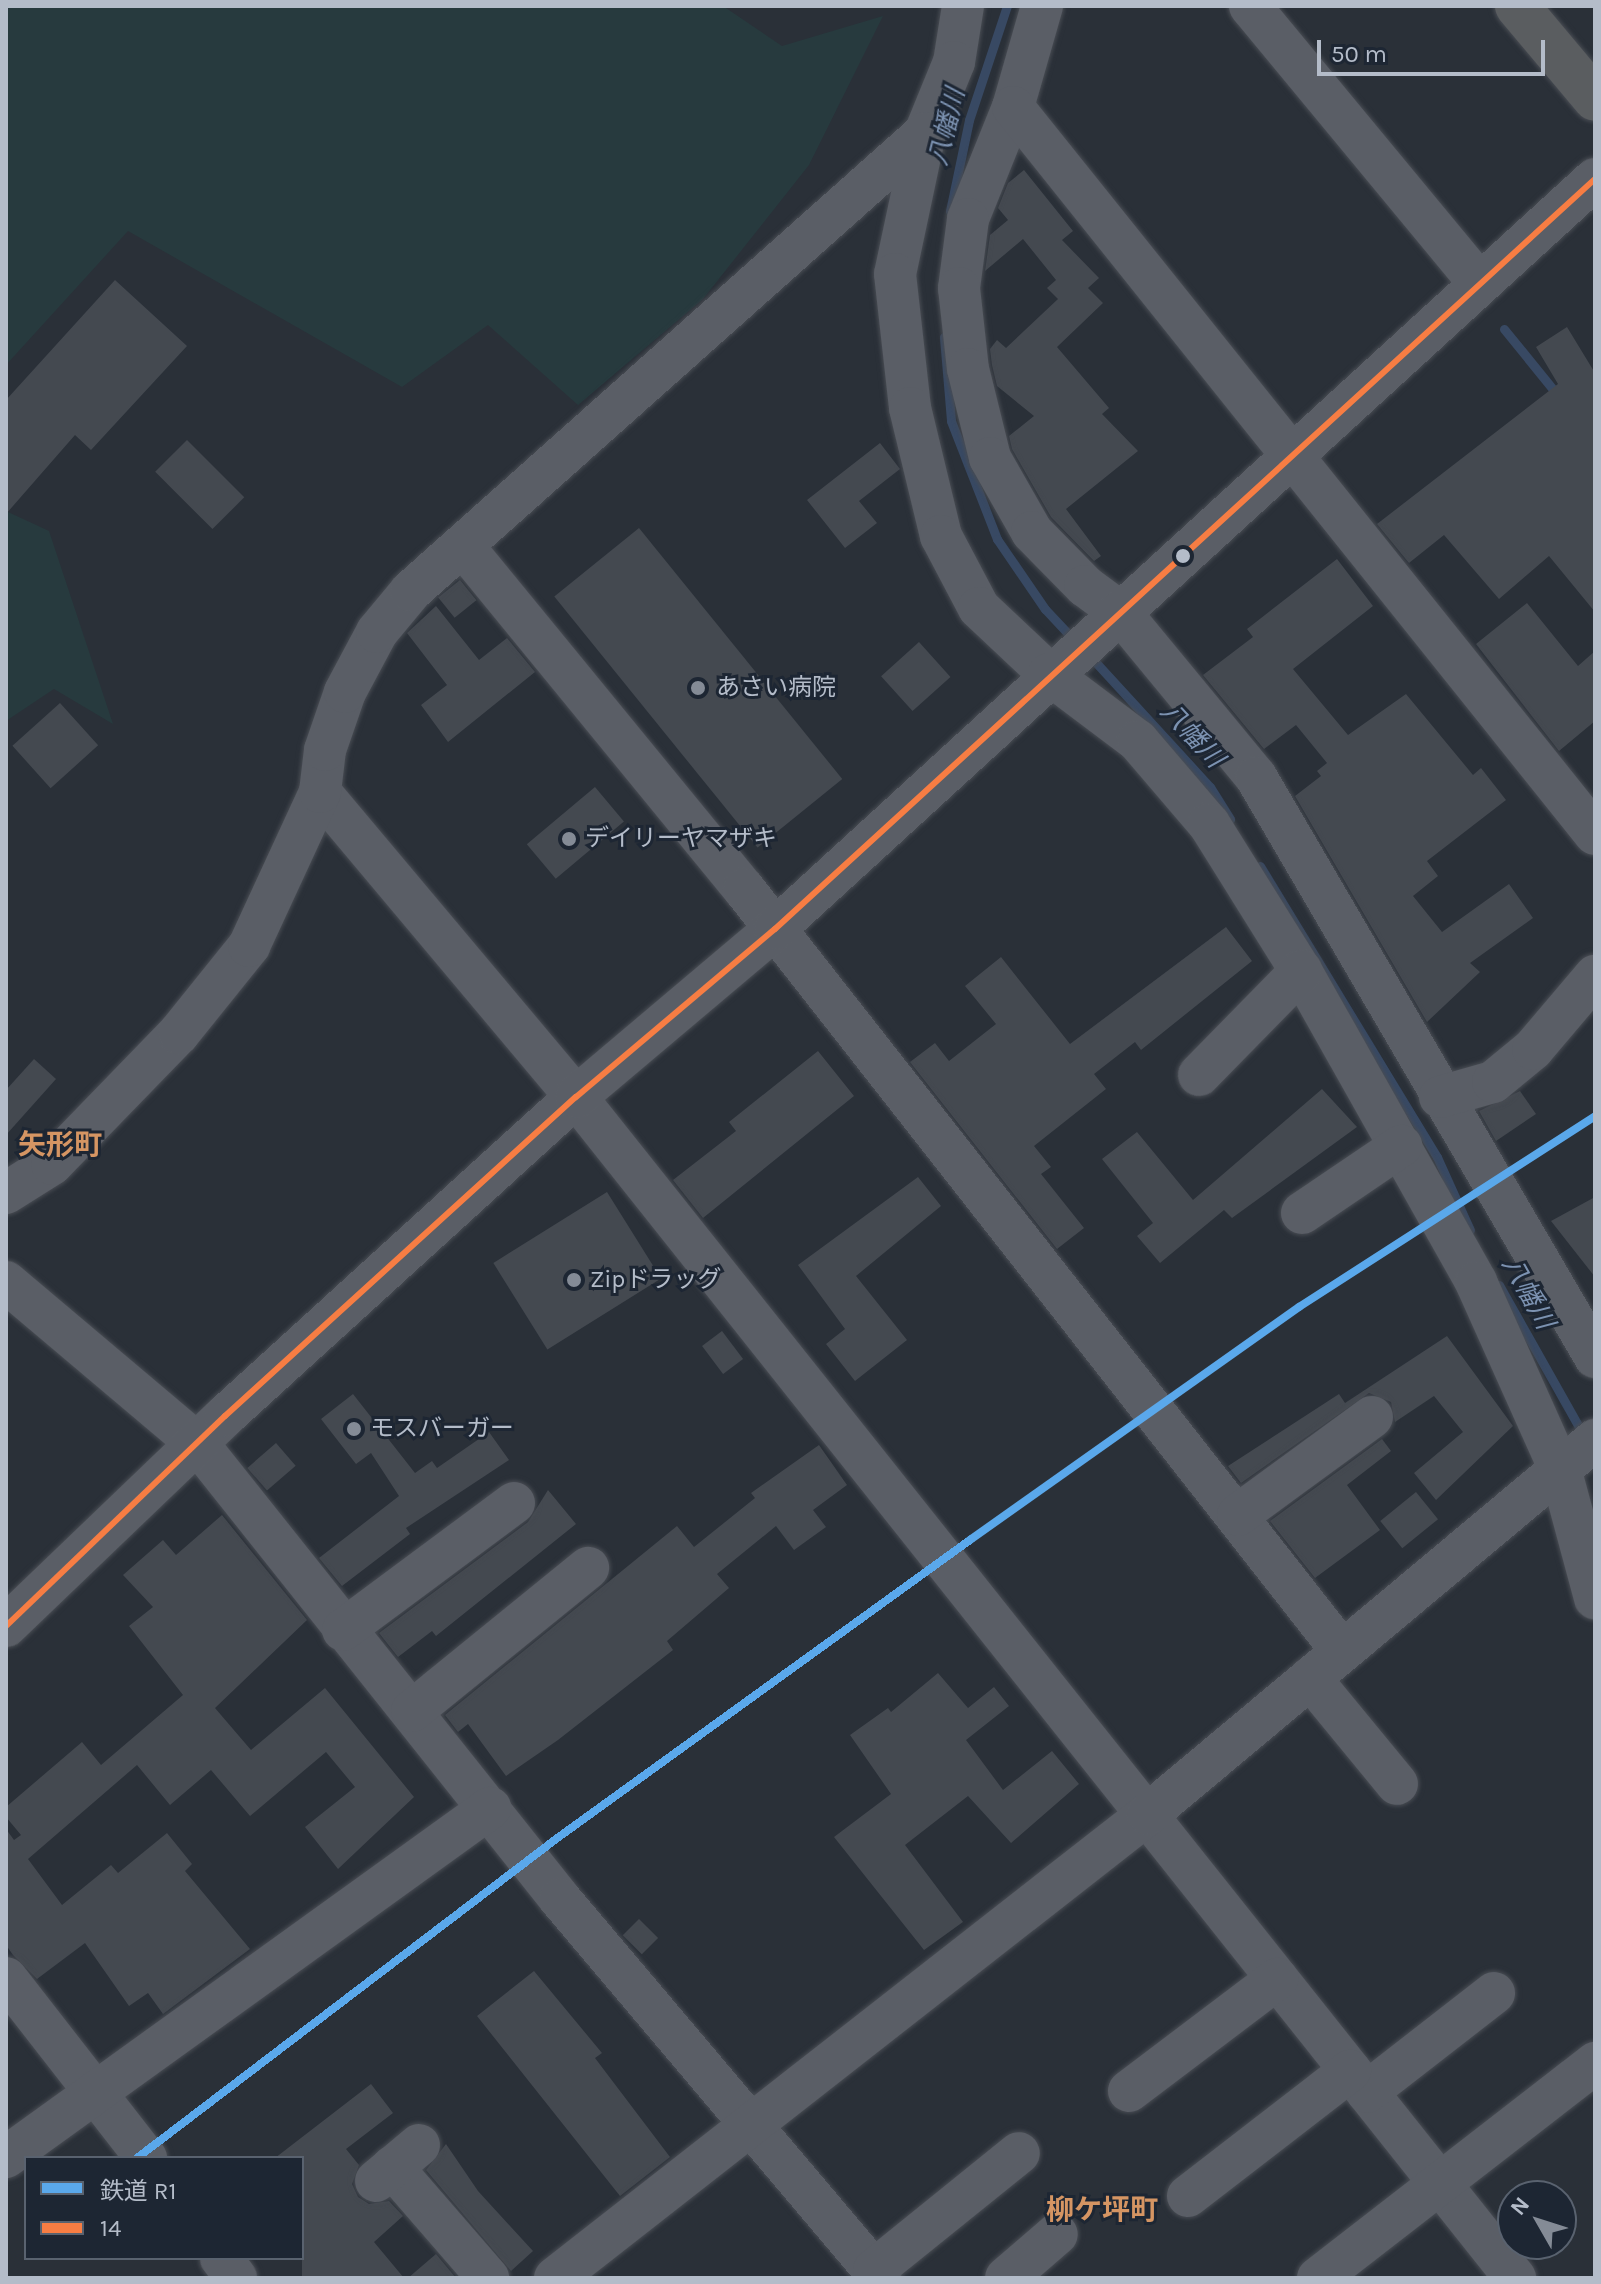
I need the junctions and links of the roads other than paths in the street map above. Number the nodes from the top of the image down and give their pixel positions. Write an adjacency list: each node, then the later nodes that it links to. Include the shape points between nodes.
1 (963, 6): 7 (street, via 954,62)
2 (1042, 6): 6 (street)
3 (1250, 6): 9 (street)
4 (1517, 6): 5 (highway)
5 (1595, 99)
6 (1013, 107): 10 (street); 12 (street, via 968,219 959,288 968,369 990,458 1032,532)
7 (925, 133): 11 (street); 13 (street, via 895,274 910,408 941,536 979,608)
8 (1595, 179): 9 (street)
9 (1478, 282): 10 (street)
10 (1290, 455): 12 (street); 15 (street)
11 (463, 546): 14 (street, via 411,591 377,632 345,692 325,750); 16 (street)
12 (1111, 620): 13 (street); 21 (street, via 1256,777)
13 (1055, 670): 16 (street); 17 (street, via 1138,741 1209,824)
14 (320, 792): 20 (street); 23 (street, via 249,946 179,1033 52,1164)
15 (1595, 834)
16 (775, 929): 20 (street); 31 (street)
17 (1301, 971): 19 (street); 22 (street)
18 (1595, 976): 21 (street, via 1533,1049 1493,1082)
19 (1199, 1075)
20 (576, 1097): 28 (street); 41 (street)
21 (1440, 1097): 26 (street)
22 (1401, 1146): 24 (street); 29 (street)
23 (6, 1193)
24 (1302, 1213)
25 (6, 1282): 28 (street)
26 (1595, 1357)
27 (1372, 1417): 31 (street)
28 (198, 1444): 34 (street); 35 (street)
29 (1577, 1457): 33 (street); 36 (street)
30 (493, 1511): 35 (street)
31 (1238, 1515): 36 (street)
32 (568, 1575): 38 (street)
33 (1595, 1598)
34 (6, 1626)
35 (343, 1630): 38 (street)
36 (1342, 1651): 37 (street)
37 (1310, 1678): 39 (street); 41 (street)
38 (412, 1711): 40 (street)
39 (1397, 1784)
40 (490, 1808): 47 (street); 49 (street)
41 (1148, 1814): 43 (street); 49 (street)
42 (6, 1978): 47 (street)
43 (1277, 1979): 46 (street); 48 (street)
44 (1494, 1993): 46 (street)
45 (1595, 2063): 54 (street)
46 (1358, 2082): 54 (street); 55 (street)
47 (97, 2091): 51 (street); 52 (street)
48 (1129, 2091)
49 (754, 2126): 58 (street); 61 (street)
50 (1019, 2153): 58 (street)
51 (145, 2156)
52 (6, 2157)
53 (396, 2164): 60 (street)
54 (1440, 2186): 63 (street); 64 (street)
55 (1188, 2196)
56 (1057, 2234): 62 (street)
57 (222, 2260): 59 (street)
58 (877, 2274)
59 (236, 2278)
60 (488, 2278)
61 (555, 2278)
62 (1006, 2278)
63 (1318, 2278)
64 (1515, 2278)

